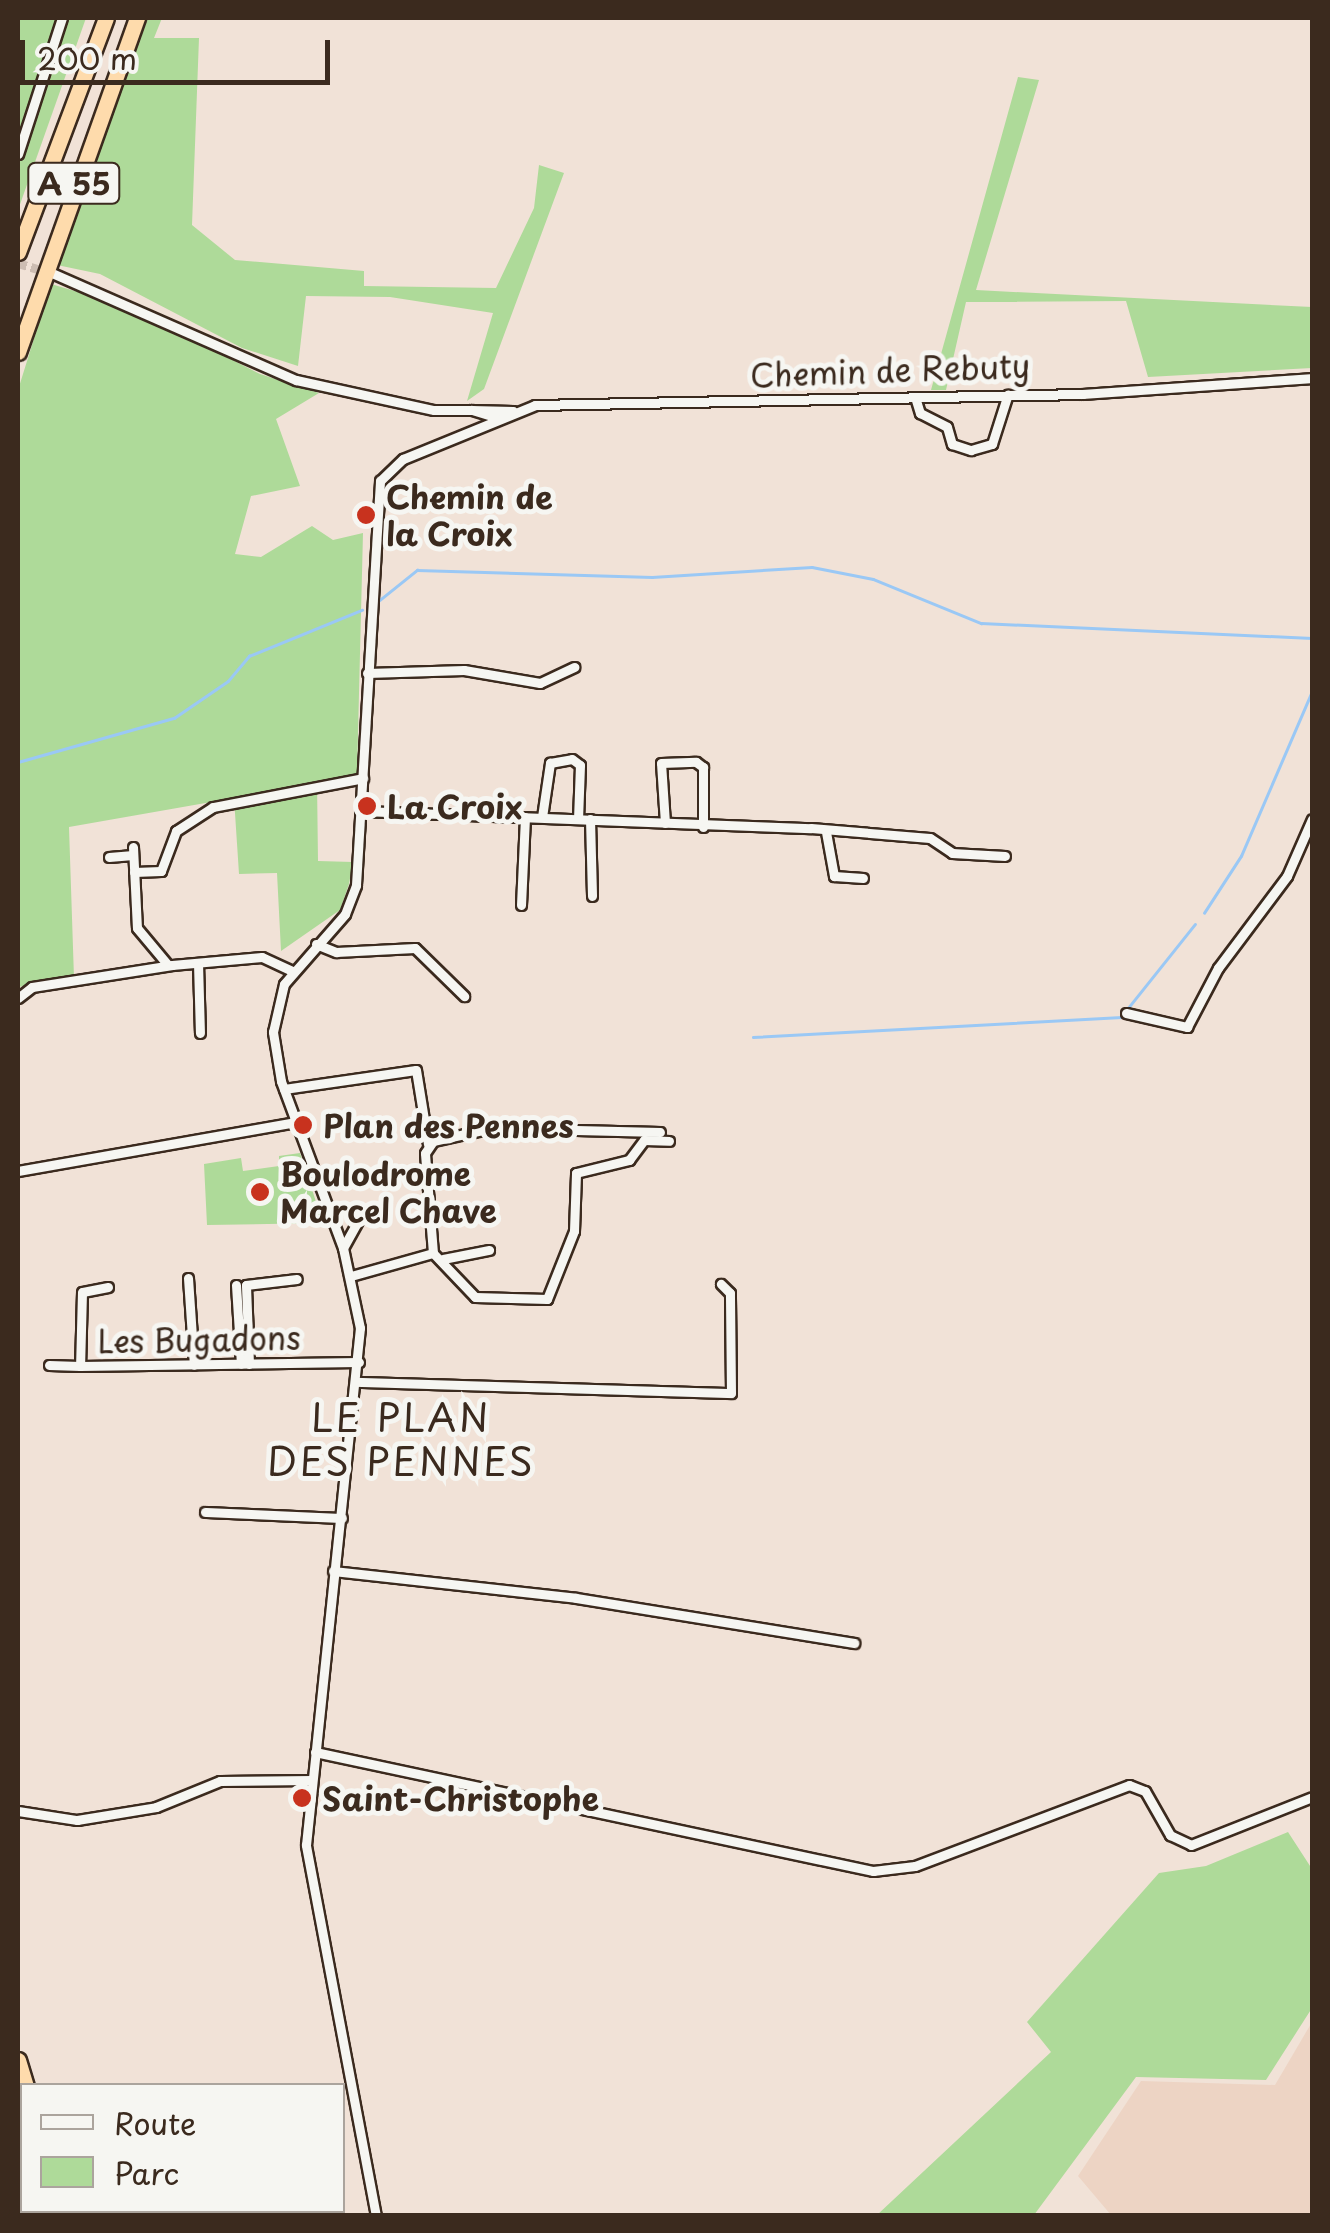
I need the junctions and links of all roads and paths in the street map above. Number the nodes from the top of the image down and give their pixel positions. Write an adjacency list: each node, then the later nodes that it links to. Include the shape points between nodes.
1 (62, 18): 4 (street)
2 (106, 18): 5 (highway, A 55)
3 (137, 18): 7 (highway, A 55)
4 (18, 154)
5 (18, 252)
6 (54, 274): 11 (street, Chemin de Rebuty, via 296,380 434,410)
7 (18, 352)
8 (1312, 378): 9 (street, Chemin de Rebuty)
9 (1008, 394): 10 (street, Chemin de Rebuty); 10 (street, via 992,444 971,450 952,444 947,427 920,413)
10 (915, 397): 12 (street, Chemin de Rebuty)
11 (471, 410): 12 (street, Chemin de Rebuty); 13 (street, Chemin de Rebuty)
12 (514, 411): 13 (street)
13 (498, 418): 15 (street, via 403,459 380,482)
14 (574, 667): 15 (street, via 540,683 464,670)
15 (367, 673): 16 (street)
16 (363, 778): 17 (street); 28 (street, via 214,807 176,831 161,871)
17 (362, 811): 18 (street); 32 (street, via 353,895)
18 (525, 817): 19 (street); 31 (street)
19 (542, 817): 20 (street); 20 (street, via 550,763 572,759 580,765)
20 (578, 819): 22 (street)
21 (1312, 819): 38 (street, via 1287,876 1218,968 1187,1027)
22 (590, 820): 23 (street); 30 (street)
23 (665, 823): 24 (street); 24 (street, via 661,763 696,762 703,768)
24 (703, 827): 25 (street)
25 (826, 832): 26 (street, via 930,838 952,853); 29 (street, via 834,876)
26 (1005, 856)
27 (109, 857): 28 (street, via 133,851)
28 (134, 872): 34 (street, via 138,931)
29 (863, 878)
30 (592, 896)
31 (520, 905)
32 (316, 944): 35 (street); 36 (street, via 336,952 416,948)
33 (198, 963): 34 (street); 35 (street, via 262,957); 39 (street)
34 (168, 965): 37 (street, via 32,987)
35 (292, 971): 40 (street, via 274,1022)
36 (464, 996)
37 (18, 998)
38 (1126, 1013)
39 (200, 1032)
40 (284, 1089): 41 (street); 44 (street, via 416,1070)
41 (296, 1122): 45 (street); 47 (street)
42 (660, 1132): 44 (street, via 492,1128)
43 (669, 1140): 50 (street, via 644,1140 629,1160 576,1172 574,1231 548,1300 474,1297)
44 (428, 1144): 49 (street)
45 (18, 1172)
46 (362, 1215): 47 (street)
47 (343, 1248): 51 (street)
48 (489, 1250): 50 (street)
49 (432, 1254): 50 (street); 51 (street)
50 (444, 1259)
51 (351, 1276): 57 (street)
52 (188, 1278): 59 (street)
53 (297, 1279): 58 (street, via 246,1285)
54 (721, 1284): 62 (street, via 730,1294 731,1393)
55 (236, 1285): 58 (street)
56 (108, 1287): 61 (street, Les Bugadons, via 82,1292)
57 (359, 1362): 58 (street, Les Bugadons); 62 (street)
58 (245, 1364): 59 (street, Les Bugadons)
59 (194, 1365): 61 (street, Les Bugadons)
60 (49, 1366): 61 (street)
61 (80, 1366)
62 (358, 1382): 64 (street)
63 (205, 1512): 64 (street)
64 (342, 1518): 65 (street)
65 (333, 1571): 66 (street, via 576,1598); 67 (street)
66 (854, 1643)
67 (315, 1752): 68 (street); 69 (street, via 873,1871 915,1866 1129,1786 1145,1791 1170,1835 1191,1846)
68 (312, 1780): 70 (street, via 220,1781 156,1807 77,1820); 71 (street, via 308,1887)
69 (1312, 1797)
70 (18, 1811)
71 (376, 2216)

